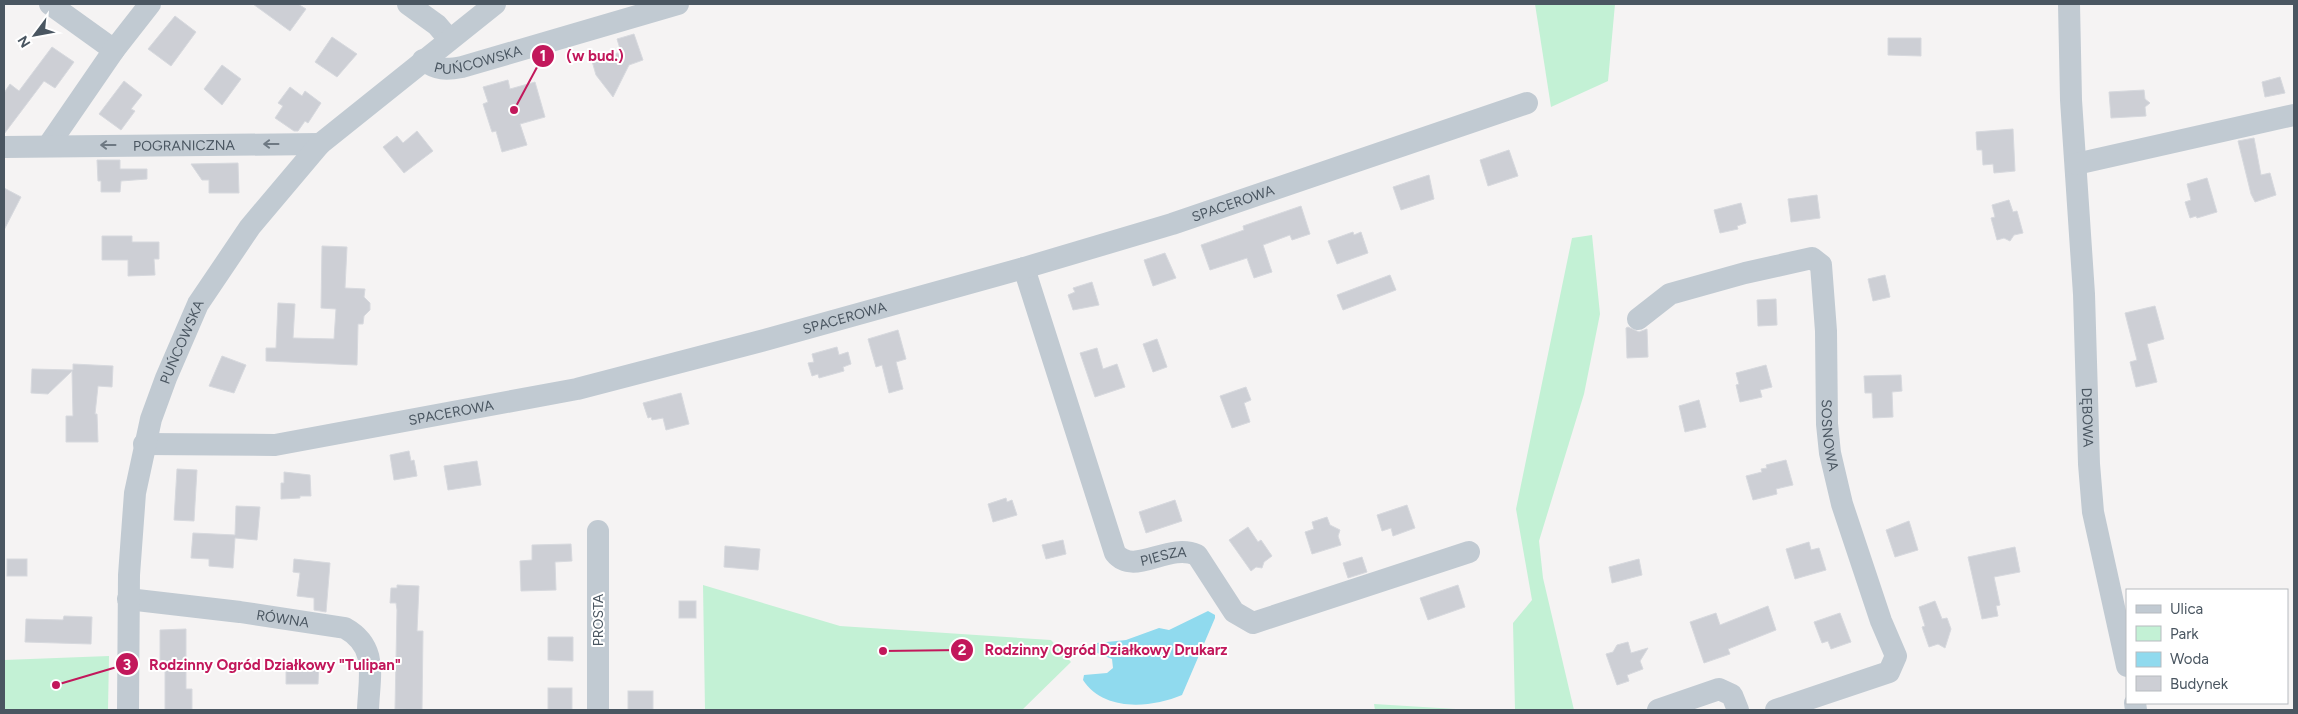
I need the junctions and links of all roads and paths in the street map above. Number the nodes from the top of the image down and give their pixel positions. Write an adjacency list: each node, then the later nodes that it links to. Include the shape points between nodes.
1 (50, 4): 8 (street)
2 (150, 4): 8 (street)
3 (408, 4): 7 (street, via 437,25)
4 (495, 4): 7 (street, PUŃCOWSKA)
5 (678, 4): 9 (street, PUŃCOWSKA, via 462,67 435,68)
6 (2069, 4): 15 (street, DĘBOWA)
7 (449, 39): 9 (street, PUŃCOWSKA)
8 (114, 50): 13 (street)
9 (423, 60): 12 (street, PUŃCOWSKA)
10 (1526, 103): 16 (street, SPACEROWA, via 1172,224)
11 (2294, 115): 15 (street)
12 (320, 144): 13 (street, POGRANICZNA, one-way to 13); 18 (street, PUŃCOWSKA, via 250,227 198,304 166,378)
13 (48, 146): 14 (street, POGRANICZNA)
14 (4, 147)
15 (2076, 164): 22 (street, DĘBOWA, via 2089,464 2094,512)
16 (1024, 268): 18 (street, SPACEROWA, via 577,389 274,445); 20 (street, PIESZA, via 1119,559 1132,563 1176,551 1197,555 1234,612 1253,623)
17 (1638, 319): 28 (street, SOSNOWA, via 1670,294 1812,258 1821,265 1830,453 1842,504 1896,656 1889,672)
18 (144, 444): 21 (street, PUŃCOWSKA, via 134,492)
19 (598, 530): 25 (street, PROSTA)
20 (1469, 552)
21 (128, 599): 23 (street, PUŃCOWSKA); 24 (street, RÓWNA, via 345,628 357,635 369,656)
22 (2126, 661)
23 (128, 710)
24 (368, 710)
25 (598, 710)
26 (1658, 710): 27 (street, via 1719,690 1732,695)
27 (1738, 710)
28 (1776, 710)

